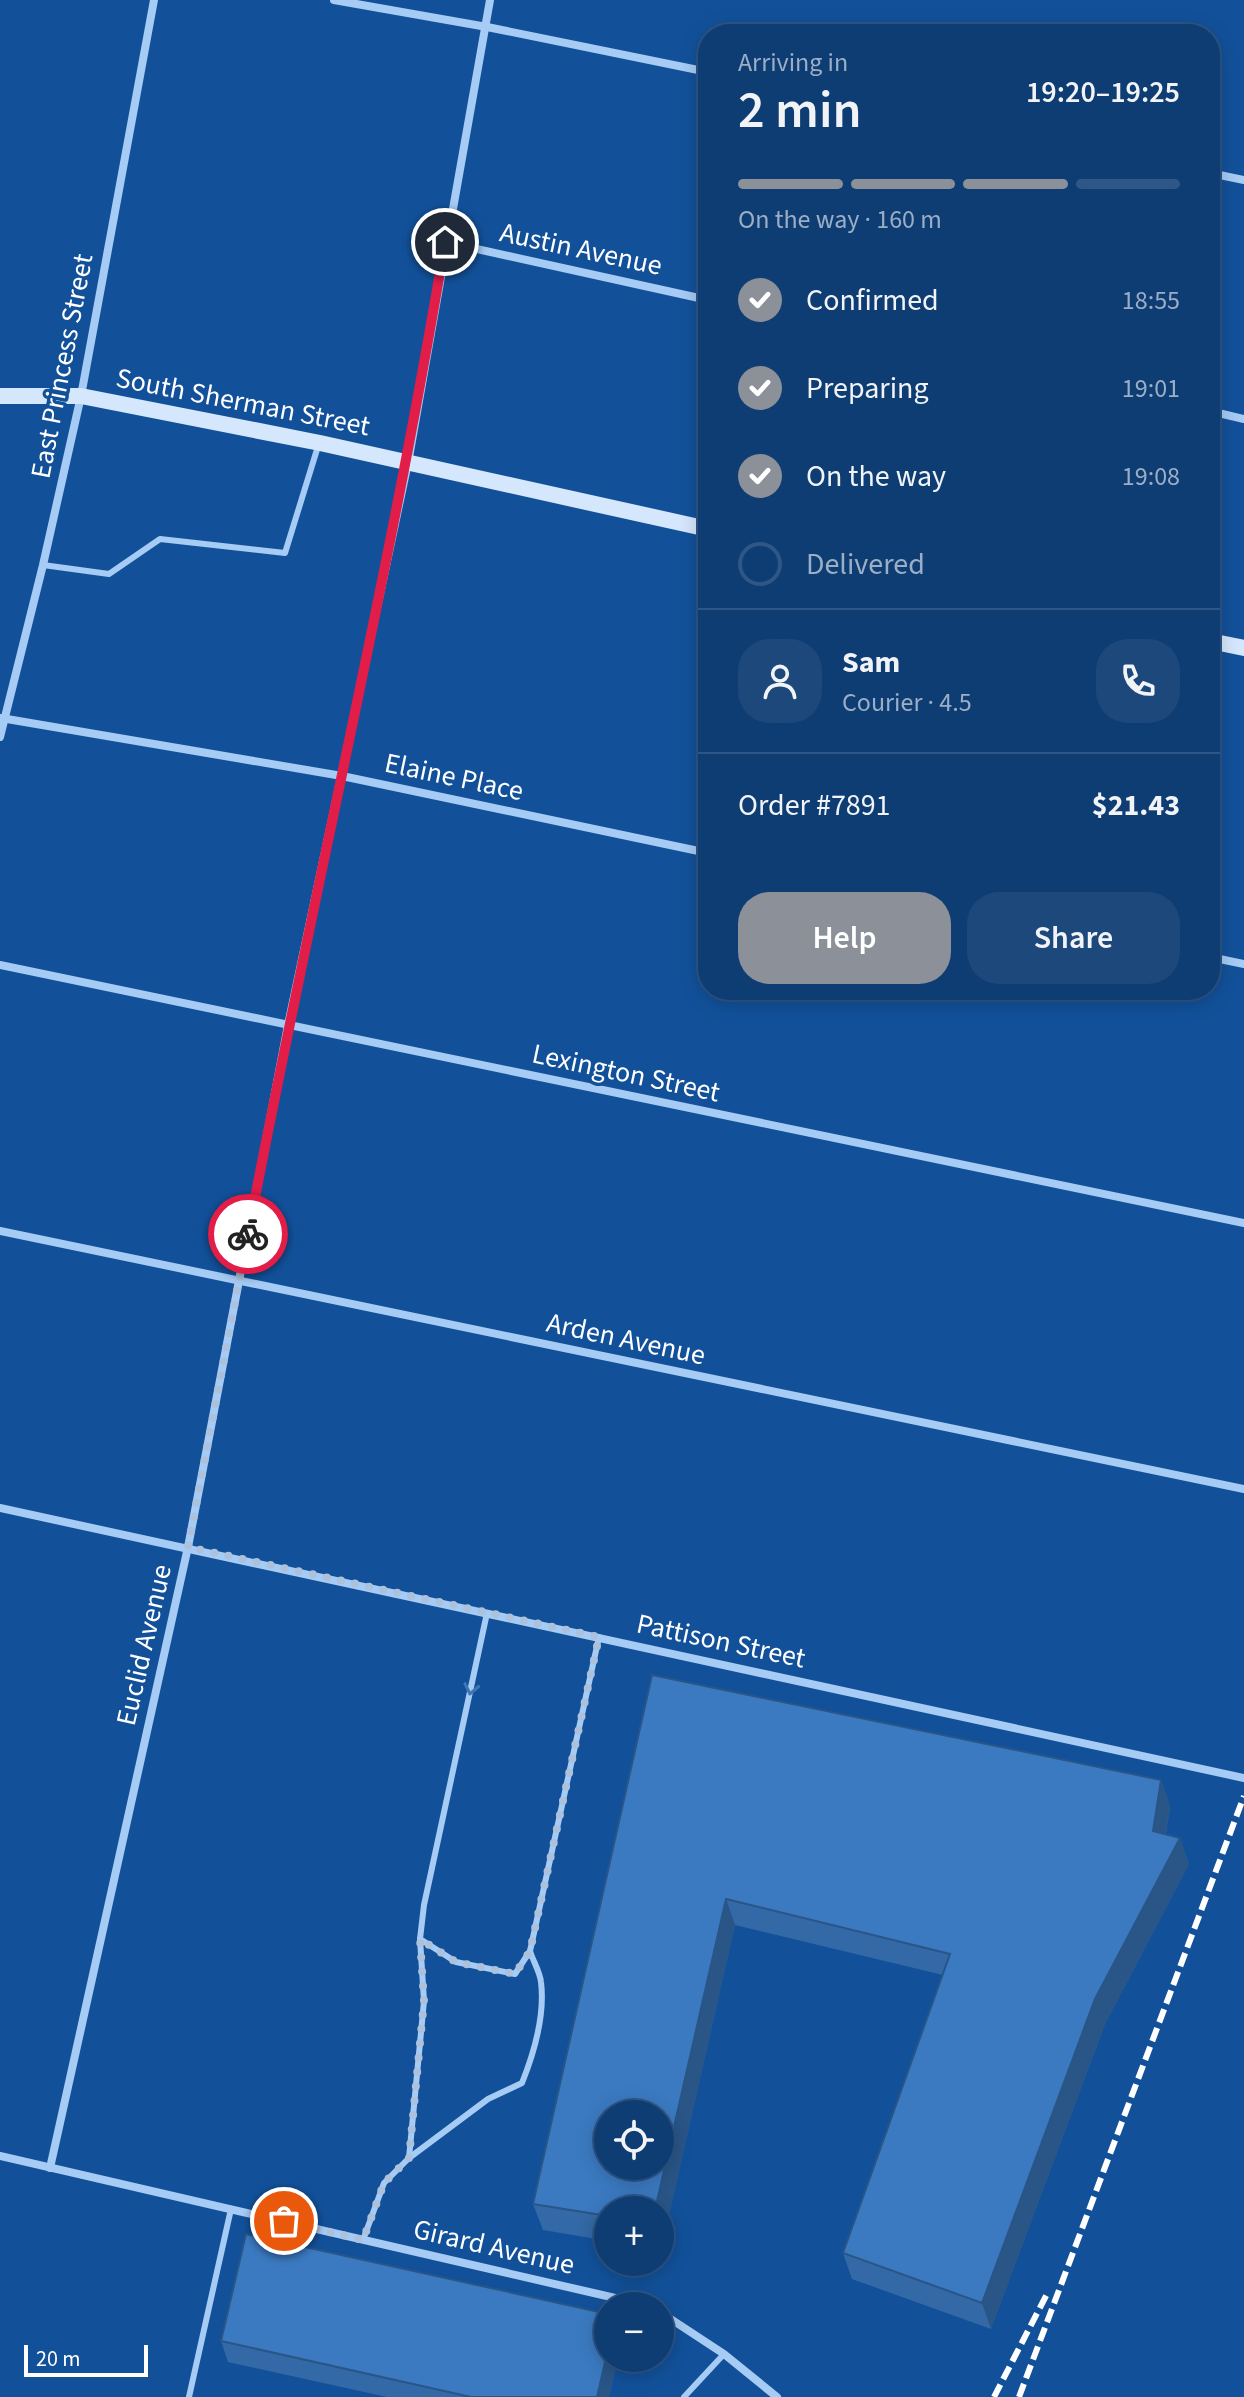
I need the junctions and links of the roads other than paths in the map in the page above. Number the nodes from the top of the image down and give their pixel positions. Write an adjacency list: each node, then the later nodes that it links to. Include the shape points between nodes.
1 (154, 0): 11 (street, East Princess Street)
2 (334, 0): 4 (street)
3 (490, 0): 4 (street, Euclid Avenue)
4 (487, 27): 5 (street); 8 (street, Euclid Avenue)
5 (698, 70)
6 (1220, 175): 7 (street)
7 (1244, 180)
8 (445, 242): 9 (street, Austin Avenue); 15 (street, Euclid Avenue)
9 (698, 298)
10 (0, 396): 11 (main road, South Sherman Street)
11 (81, 396): 14 (main road, South Sherman Street); 17 (street, East Princess Street)
12 (1220, 413): 13 (street)
13 (1244, 419)
14 (320, 443): 15 (main road, South Sherman Street); 17 (lane, via 285,553 160,539 109,574)
15 (408, 463): 16 (main road, South Sherman Street); 22 (street, Euclid Avenue)
16 (698, 527)
17 (43, 565): 20 (street, East Princess Street)
18 (1220, 643): 19 (main road)
19 (1244, 648)
20 (2, 718): 21 (street, East Princess Street); 22 (street, Elaine Place)
21 (0, 737)
22 (342, 776): 23 (street, Elaine Place); 27 (street, Euclid Avenue)
23 (698, 851)
24 (1220, 959): 25 (street)
25 (1244, 964)
26 (0, 965): 27 (street, Lexington Street)
27 (288, 1025): 28 (street, Lexington Street); 30 (street, Euclid Avenue)
28 (1244, 1223)
29 (0, 1231): 30 (street, Arden Avenue)
30 (239, 1281): 31 (street, Arden Avenue); 33 (street, Euclid Avenue)
31 (1244, 1489)
32 (0, 1508): 33 (street, Pattison Street)
33 (188, 1547): 34 (street, Pattison Street); 41 (street, Euclid Avenue)
34 (487, 1613): 35 (street, Pattison Street); 37 (lane, one-way to 37)
35 (599, 1637): 36 (street, Pattison Street); 38 (lane)
36 (1244, 1778)
37 (420, 1939): 38 (lane, via 456,1962 515,1974); 40 (lane, via 424,2001)
38 (530, 1951): 40 (lane, via 541,1981 540,2009 522,2083 488,2099)
39 (0, 2156): 41 (street, Girard Avenue)
40 (409, 2158): 43 (lane, via 384,2183)
41 (50, 2168): 42 (street, Girard Avenue)
42 (231, 2209): 43 (street, Girard Avenue); 47 (lane)
43 (363, 2240): 44 (street, Girard Avenue)
44 (594, 2293)
45 (674, 2321): 46 (street)
46 (724, 2354): 48 (lane); 49 (street)
47 (189, 2397)
48 (684, 2397)
49 (777, 2397)

